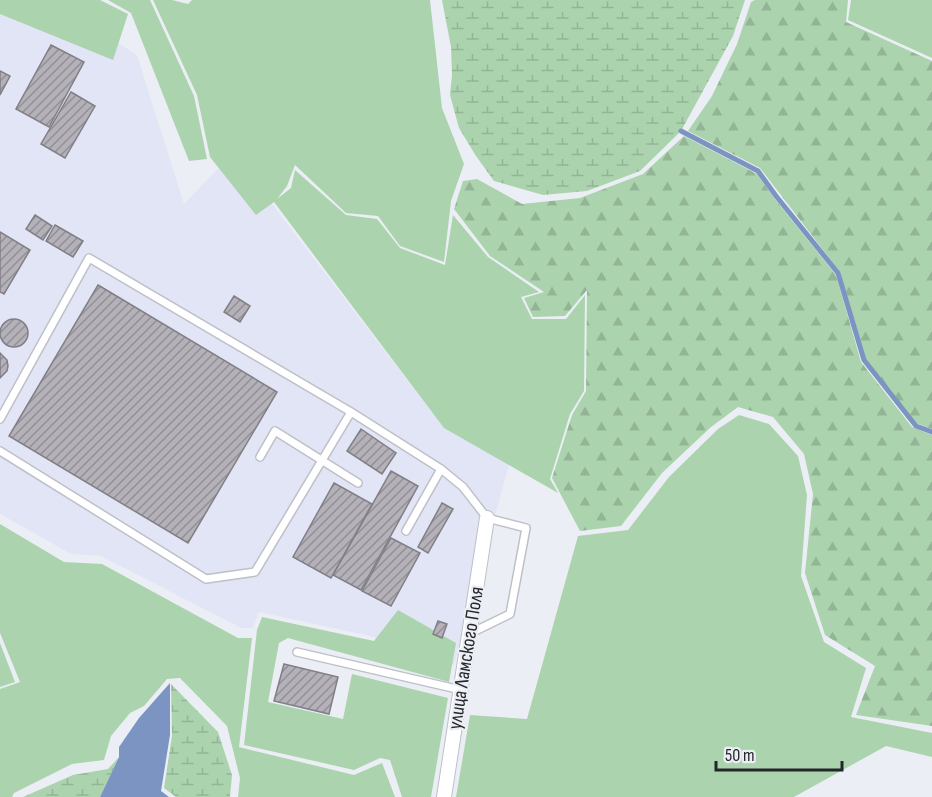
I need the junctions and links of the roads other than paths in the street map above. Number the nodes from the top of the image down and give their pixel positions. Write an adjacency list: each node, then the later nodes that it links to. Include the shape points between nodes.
1 (351, 412): 2 (lane, via 89,258); 5 (lane); 6 (lane)
2 (0, 418)
3 (0, 451): 5 (lane, via 206,579 255,572)
4 (260, 457): 5 (lane, via 275,431)
5 (322, 460): 7 (lane)
6 (441, 470): 8 (lane, via 462,487); 9 (lane)
7 (358, 483)
8 (487, 518): 10 (street, улица Ламского Поля); 10 (lane, via 526,528 510,614)
9 (406, 531)
10 (469, 634): 12 (street, улица Ламского Поля)
11 (297, 652): 12 (lane)
12 (461, 690): 13 (street, улица Ламского Поля)
13 (444, 797)

